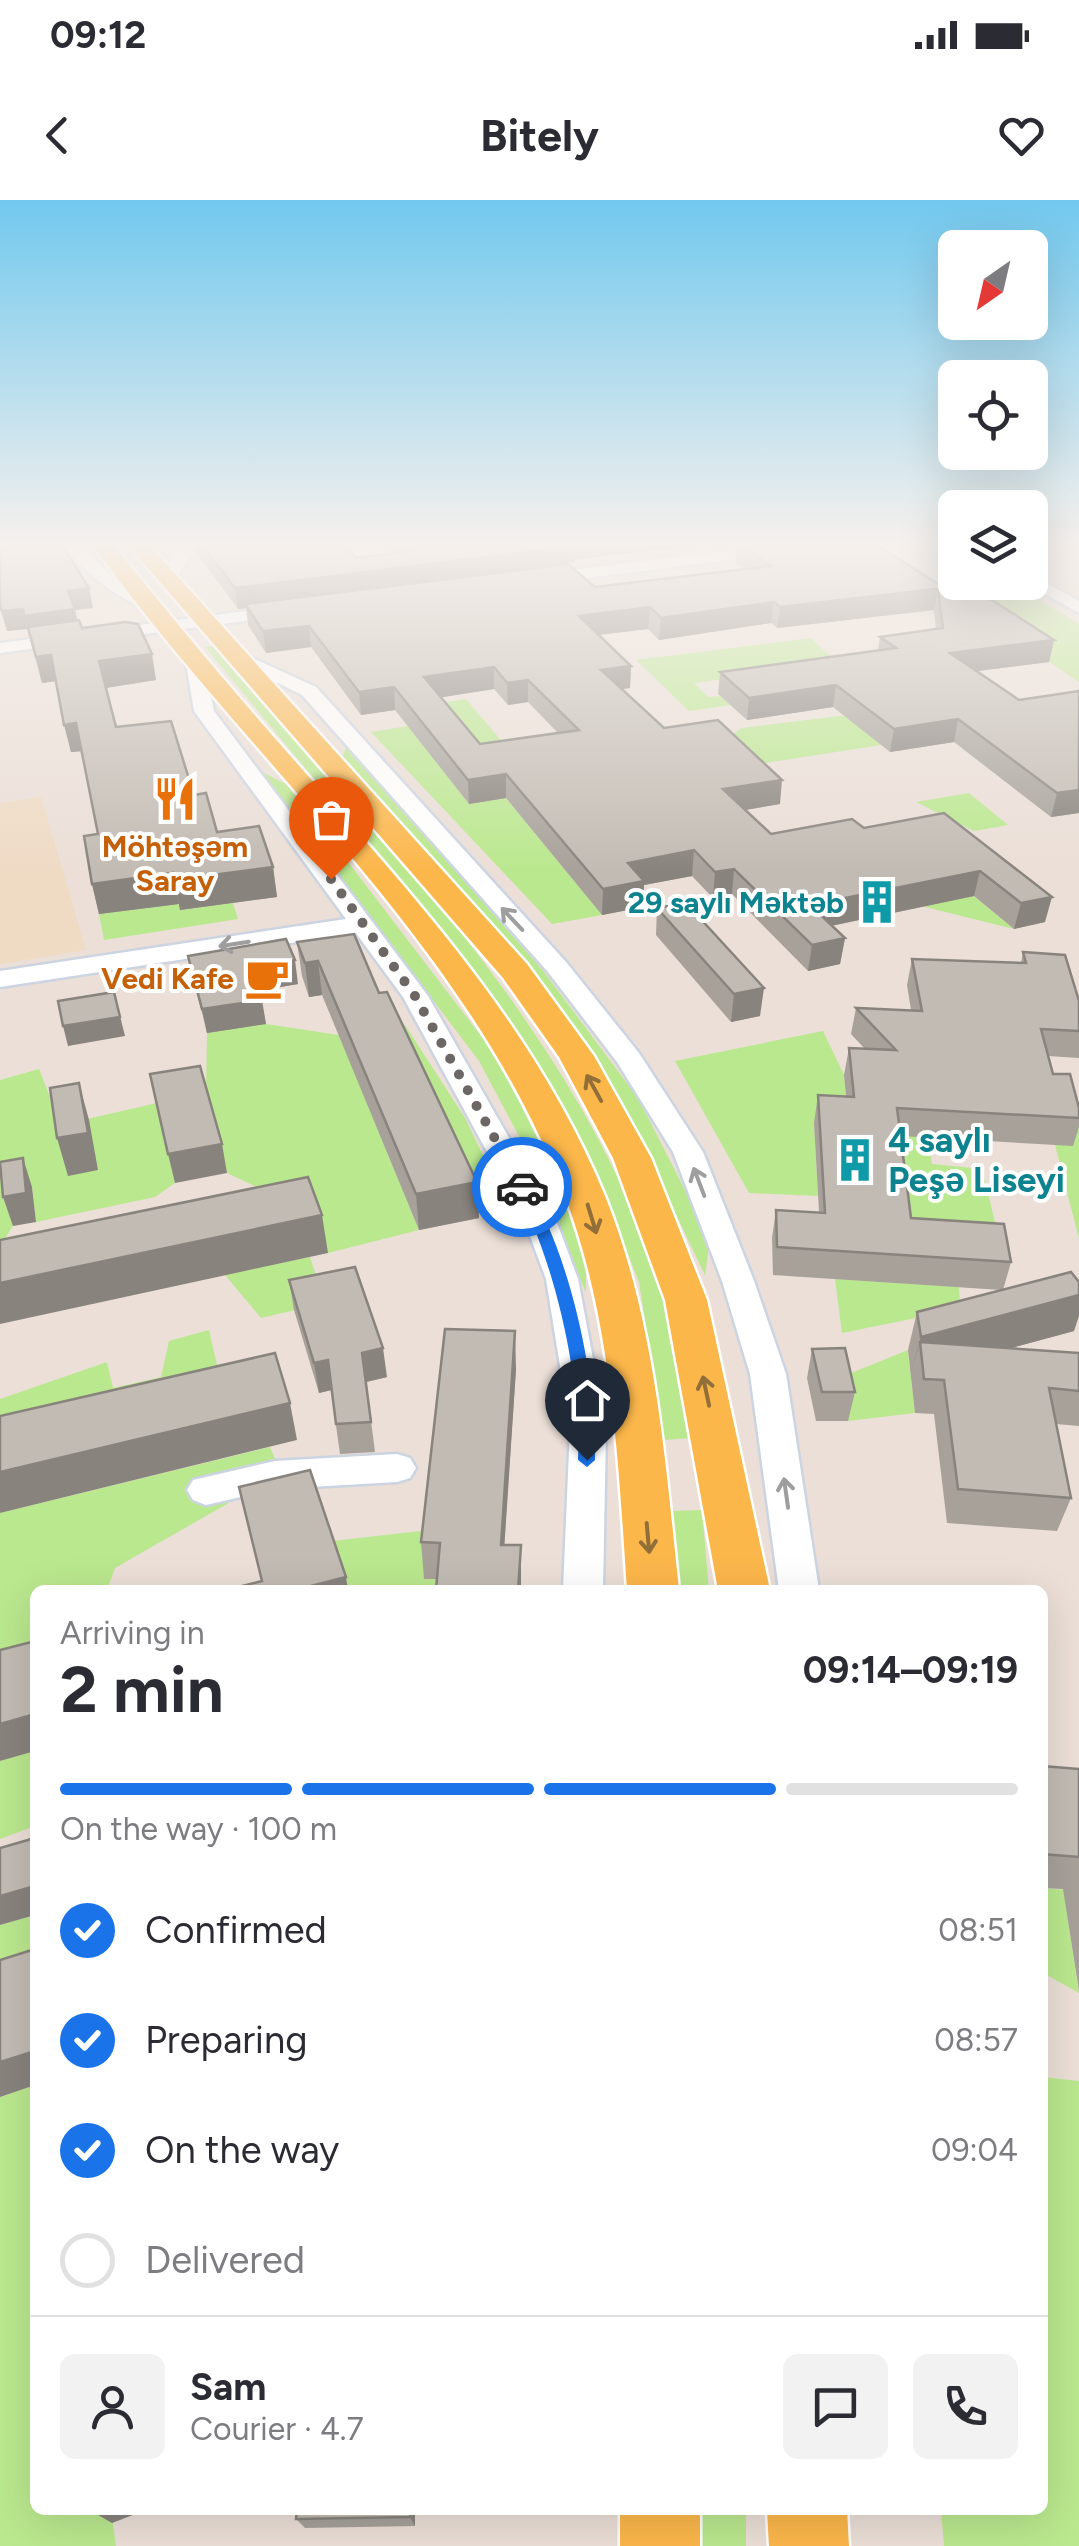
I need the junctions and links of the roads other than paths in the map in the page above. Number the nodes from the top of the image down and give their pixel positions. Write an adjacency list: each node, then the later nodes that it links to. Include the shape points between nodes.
1 (191, 654): 3 (main road)
2 (235, 654): 5 (main road)
3 (194, 658): 4 (street, via 204,710); 5 (main road)
4 (236, 754): 5 (street); 6 (street)
5 (324, 756): 11 (main road, one-way to 11, via 433,941 546,1110 586,1198 621,1320); 12 (main road, one-way to 5, via 686,1300 632,1158 576,1056 515,971); 13 (street, one-way to 5, via 768,1374 688,1152 629,1059 557,968)
6 (364, 924): 7 (street, one-way to 7); 10 (street, via 415,996 530,1203 562,1278 588,1428)
7 (0, 979)
8 (397, 1468): 9 (street, via 274,1475)
9 (206, 1490)
10 (583, 1585)
11 (653, 1585)
12 (743, 1585)
13 (798, 1585)
14 (660, 2515): 16 (main road)
15 (807, 2515): 17 (main road)
16 (660, 2546)
17 (808, 2546)

